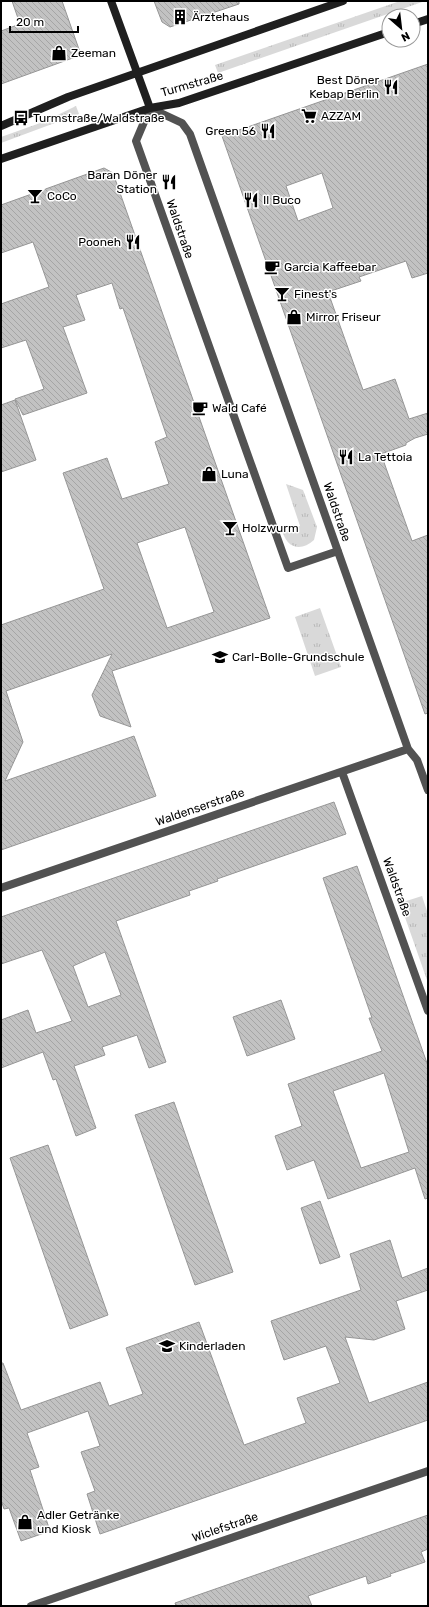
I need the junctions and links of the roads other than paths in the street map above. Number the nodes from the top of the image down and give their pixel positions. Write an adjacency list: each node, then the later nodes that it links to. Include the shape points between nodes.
1 (111, 1): 4 (main road)
2 (343, 1): 4 (main road)
3 (381, 35): 5 (main road, Turmstraße, via 179,103)
4 (137, 72): 5 (main road); 6 (main road, via 68,97)
5 (150, 108): 7 (main road, Turmstraße); 8 (street, Waldstraße, via 182,123 190,134); 8 (street, Waldstraße, via 136,141 288,568)
6 (1, 126)
7 (1, 160)
8 (338, 551): 9 (street, Waldstraße)
9 (408, 749): 10 (street, Waldenserstraße); 11 (street, Waldstraße, via 417,760)
10 (342, 772): 12 (street, Waldenserstraße); 13 (street, Waldstraße)
11 (428, 790)
12 (1, 888)
13 (428, 1011)
14 (428, 1471): 15 (street, Wiclefstraße)
15 (31, 1606)

